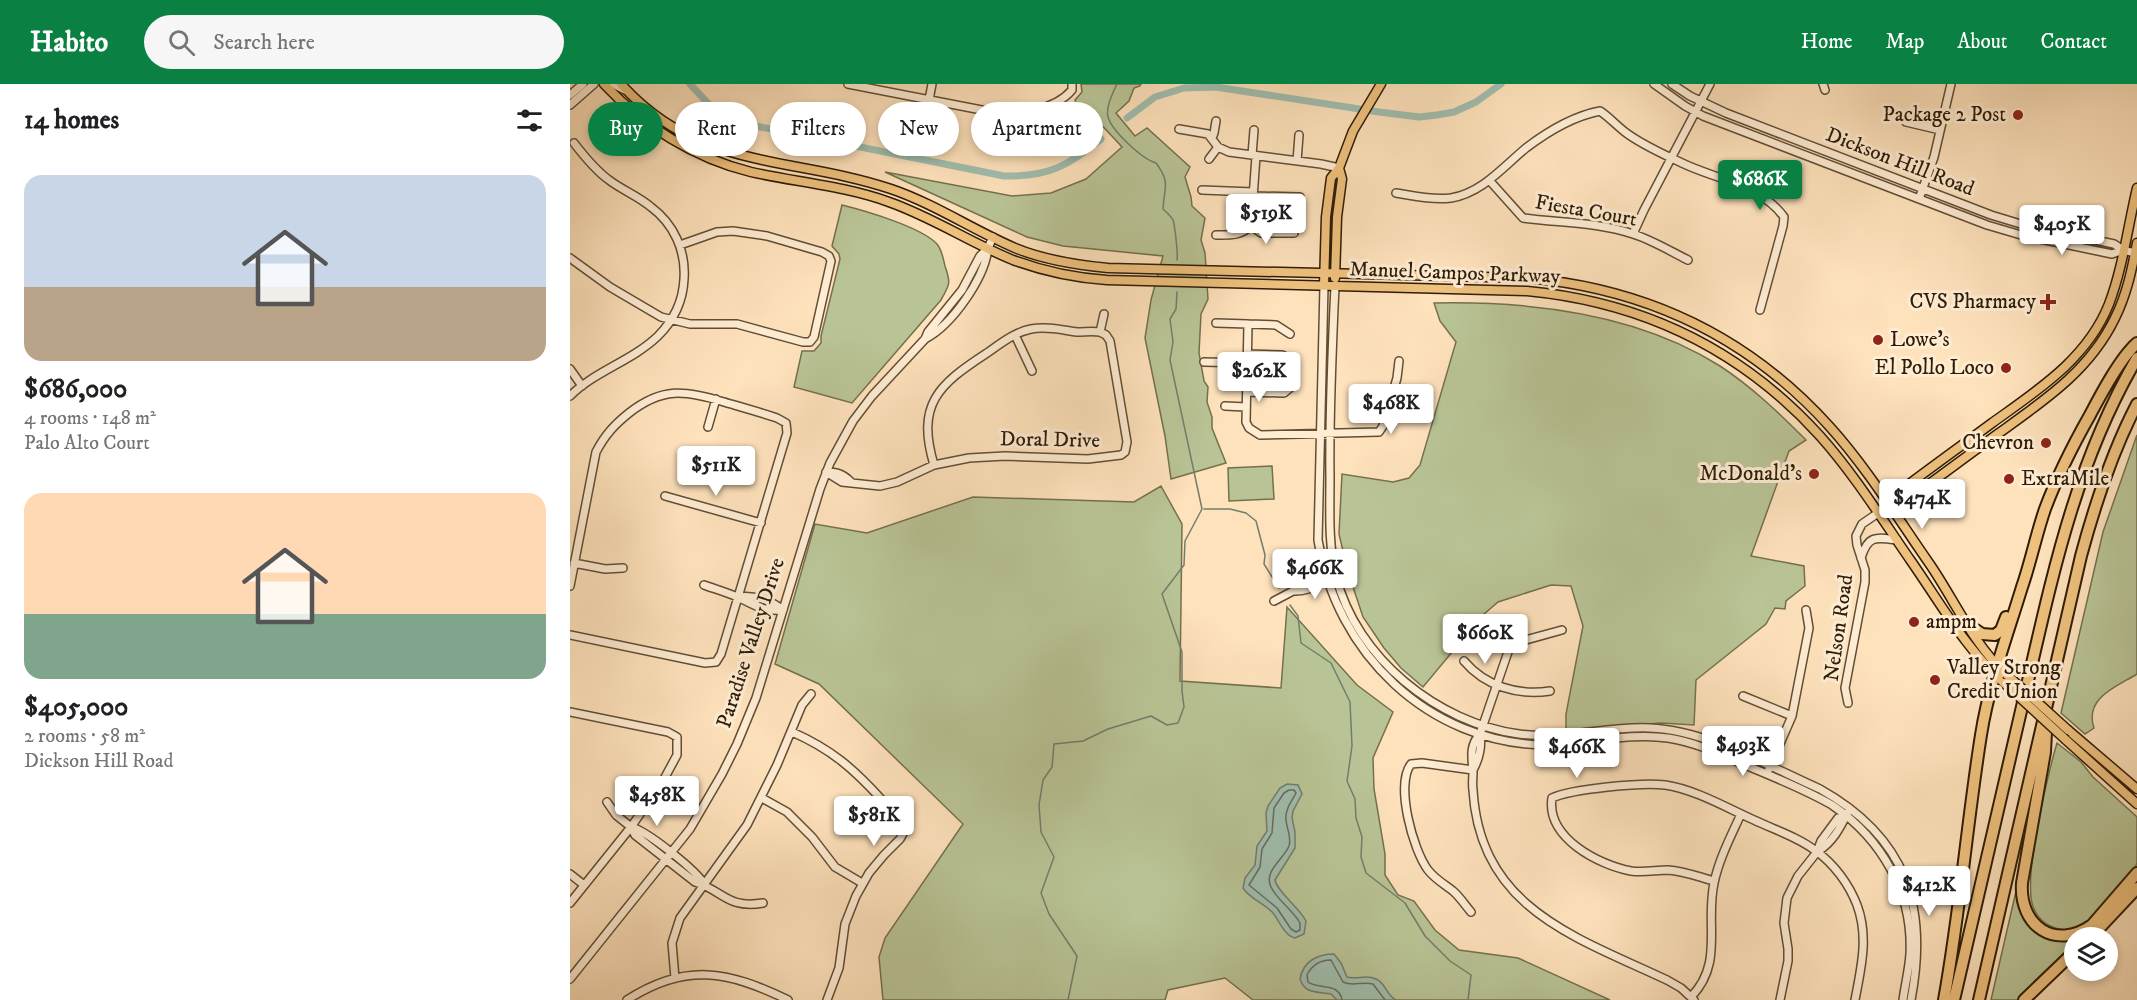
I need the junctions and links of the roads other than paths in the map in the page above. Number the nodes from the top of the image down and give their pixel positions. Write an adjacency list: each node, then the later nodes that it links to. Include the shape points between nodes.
1 (583, 84): 15 (street)
2 (594, 84): 18 (street)
3 (604, 84): 48 (main road, Manuel Campos Parkway, via 650,126 703,156 750,171 886,201)
4 (613, 84): 14 (street)
5 (621, 84): 14 (main road, Manuel Campos Parkway)
6 (848, 84): 16 (street)
7 (932, 84): 16 (street)
8 (1072, 84): 16 (street, via 1067,96 1026,111 992,112)
9 (1381, 84): 33 (main road, via 1362,115)
10 (1654, 84): 19 (street, Dickson Hill Road)
11 (1672, 84): 17 (street, Dickson Hill Road)
12 (1710, 84): 17 (street)
13 (1951, 84): 24 (street)
14 (627, 91): 46 (main road, Manuel Campos Parkway, via 674,127 708,145 752,159 890,189)
15 (570, 95)
16 (929, 100)
17 (1700, 102): 19 (street); 35 (street, Dickson Hill Road)
18 (570, 105)
19 (1695, 111): 30 (street); 41 (street, Dickson Hill Road)
20 (1216, 121): 26 (street)
21 (1906, 123): 24 (street)
22 (1179, 129): 26 (street)
23 (1254, 130): 29 (street)
24 (1941, 130): 35 (street)
25 (1299, 135): 32 (street)
26 (1212, 138): 28 (street)
27 (574, 143): 47 (street, via 607,178 662,216)
28 (1218, 147): 29 (street); 31 (street)
29 (1254, 156): 32 (street); 39 (street)
30 (1671, 158): 34 (street, via 1627,134 1600,111 1544,136); 44 (street); 57 (street, via 1754,192 1784,217)
31 (1209, 159)
32 (1297, 160): 33 (street)
33 (1339, 168): 53 (main road, via 1331,178 1327,198); 54 (main road, via 1342,179)
34 (1489, 180): 38 (street, via 1453,198); 44 (street, Fiesta Court, via 1523,218 1600,226)
35 (1924, 188): 41 (street); 50 (street, Dickson Hill Road, via 1991,215 2114,244)
36 (2137, 188): 50 (main road)
37 (1202, 190): 39 (street)
38 (1396, 193)
39 (1253, 194): 40 (street); 42 (street)
40 (1300, 197)
41 (1919, 199): 50 (street, Dickson Hill Road, via 2012,232 2112,254)
42 (1251, 226): 43 (street, via 1261,233); 45 (street, via 1236,235)
43 (1294, 233)
44 (1633, 234): 52 (street, Fiesta Court)
45 (1216, 235)
46 (993, 237): 48 (street, Paradise Valley Drive); 53 (main road, Manuel Campos Parkway, via 1034,255 1092,267)
47 (680, 245): 59 (street, via 684,286); 59 (street, via 717,232 751,232 822,252 831,261 810,342 737,324 690,324)
48 (988, 248): 55 (main road, Manuel Campos Parkway, via 1030,266 1089,279); 86 (street, Paradise Valley Drive, via 987,260 969,294 872,396 853,421)
49 (2136, 248): 50 (street, Dickson Hill Road); 88 (main road, via 2115,319 2077,373 1907,500)
50 (2123, 250): 88 (main road, via 2109,304 2078,354 2051,380 1900,491)
51 (570, 258): 59 (street, via 610,287)
52 (1688, 260)
53 (1324, 274): 54 (main road, Manuel Campos Parkway); 55 (main road)
54 (1335, 274): 56 (main road); 88 (main road, Manuel Campos Parkway, via 1550,280 1595,288 1665,309 1731,343 1797,393 1839,438)
55 (1324, 286): 56 (main road, Manuel Campos Parkway); 83 (street)
56 (1335, 286): 84 (street); 89 (main road, Manuel Campos Parkway, via 1548,293 1600,303 1660,322 1706,344 1770,388 1824,441)
57 (1760, 310)
58 (1104, 314): 62 (street)
59 (671, 319): 74 (street, via 646,346)
60 (1216, 323): 61 (street)
61 (1248, 324): 63 (street, via 1276,325); 66 (street)
62 (1100, 332): 64 (street, via 1040,328); 85 (street, Doral Drive, via 1110,340 1127,442 1125,452 1116,457 1088,459 986,456)
63 (1290, 334)
64 (1015, 335): 73 (street); 85 (street, via 959,372 936,395 927,424)
65 (2137, 343): 92 (highway, via 2078,434)
66 (1248, 354): 67 (street); 71 (street)
67 (1288, 358)
68 (2137, 358): 155 (highway, via 2096,437 2068,518)
69 (1399, 361): 84 (street, via 1383,426 1378,432)
70 (1204, 362): 71 (street)
71 (1247, 363): 76 (street)
72 (570, 369): 74 (street)
73 (1032, 371)
74 (582, 386): 77 (street)
75 (1290, 388): 76 (street, via 1284,393)
76 (1247, 392): 81 (street)
77 (570, 396)
78 (716, 399): 82 (street); 90 (street, via 786,423 787,433); 94 (street, via 692,393 666,393 642,403 612,427 593,464)
79 (2137, 404): 114 (highway, via 2091,520)
80 (1225, 406): 81 (street)
81 (1246, 407): 83 (street, via 1246,422 1254,433)
82 (708, 427)
83 (1320, 433): 84 (street); 97 (street, via 1318,540)
84 (1330, 433): 96 (street, via 1329,518)
85 (934, 465): 86 (street, Doral Drive, via 880,486 842,482)
86 (826, 472): 102 (street, Paradise Valley Drive)
87 (665, 496): 90 (street)
88 (1889, 506): 89 (main road); 104 (main road, Manuel Campos Parkway)
89 (1878, 513): 91 (main road, Manuel Campos Parkway); 93 (street, Nelson Road, via 1858,531)
90 (761, 523): 100 (street)
91 (1897, 540): 93 (street, Nelson Road, via 1873,539); 108 (main road, Manuel Campos Parkway, via 1968,642)
92 (2036, 541): 104 (highway, via 2001,630 1990,636); 108 (highway)
93 (1861, 558): 115 (street, Nelson Road, via 1865,582 1845,688)
94 (574, 563): 95 (street); 99 (street)
95 (623, 568)
96 (1336, 576): 97 (street); 118 (street, via 1354,619 1396,675 1427,699)
97 (1328, 579): 101 (street, via 1317,577 1298,584); 120 (street, via 1358,643 1390,681 1440,717)
98 (704, 585): 100 (street)
99 (570, 586)
100 (739, 597): 102 (street, via 775,603); 106 (street, via 716,662)
101 (1274, 601)
102 (783, 610): 131 (street, Paradise Valley Drive, via 756,698 737,744 706,803)
103 (1806, 610): 117 (street, via 1809,628)
104 (1970, 626): 108 (main road, Manuel Campos Parkway)
105 (1562, 630): 110 (street, via 1514,644)
106 (570, 635)
107 (1464, 661): 110 (street, via 1474,674)
108 (1996, 670): 109 (main road, Manuel Campos Parkway); 154 (highway, via 1981,735)
109 (2005, 678): 123 (main road, Manuel Campos Parkway, bridge); 126 (main road, Manuel Campos Parkway, bridge)
110 (1496, 684): 111 (street, via 1524,693); 118 (street)
111 (1550, 691)
112 (811, 694): 119 (street, via 802,705)
113 (1743, 696): 117 (street)
114 (2048, 701): 132 (highway, via 2045,752 2022,883 2028,916 2048,933 2072,936 2092,925); 156 (highway)
115 (1848, 703)
116 (570, 712): 129 (street, via 677,737 672,765)
117 (1792, 716): 122 (street)
118 (1483, 726): 120 (street); 122 (street, via 1545,736 1632,728 1668,729 1706,739)
119 (792, 732): 124 (street); 135 (street, via 842,759 902,822 905,830 900,839)
120 (1480, 734): 121 (street, via 1474,740 1470,761); 122 (street, via 1545,745 1632,736 1667,738)
121 (1473, 770): 141 (street, via 1411,764 1405,777 1410,824 1422,860); 146 (street, via 1474,806 1485,848 1521,901 1553,925 1667,980)
122 (1769, 771): 127 (street)
123 (2137, 789)
124 (762, 798): 135 (street, via 787,812 835,867); 137 (street)
125 (607, 802): 129 (street)
126 (2137, 804)
127 (1849, 812): 130 (street, via 1838,818); 152 (street, via 1880,850 1906,909 1910,939); 153 (street, via 1874,829 1887,845 1909,889 1918,939)
128 (1741, 814): 130 (street); 134 (street); 134 (street, via 1678,788 1653,784 1552,798 1554,818 1564,834 1603,862 1633,871 1674,871)
129 (631, 827): 131 (street, via 635,835); 136 (street)
130 (1817, 852): 150 (street, via 1787,898 1784,923 1788,961); 151 (street, via 1839,874 1857,906 1864,950)
131 (669, 856): 137 (street, via 695,882); 145 (street, Paradise Valley Drive)
132 (2137, 873)
133 (570, 874): 136 (street)
134 (1714, 880): 146 (street, via 1710,901 1710,966)
135 (862, 883): 149 (street, via 850,909 839,968)
136 (584, 885): 139 (street)
137 (705, 885): 140 (street, via 738,904); 144 (street, via 675,929)
138 (2137, 888): 142 (highway)
139 (570, 903)
140 (763, 903)
141 (1471, 912)
142 (2100, 927)
143 (2064, 962): 157 (highway)
144 (675, 978): 147 (street); 148 (street, via 725,976 744,980)
145 (570, 979)
146 (1693, 999)
147 (627, 1000)
148 (788, 1000)
149 (826, 1000)
150 (1780, 1000)
151 (1855, 1000)
152 (1903, 1000)
153 (1911, 1000)
154 (1944, 1000)
155 (1954, 1000)
156 (1979, 1000)
157 (2024, 1000)

